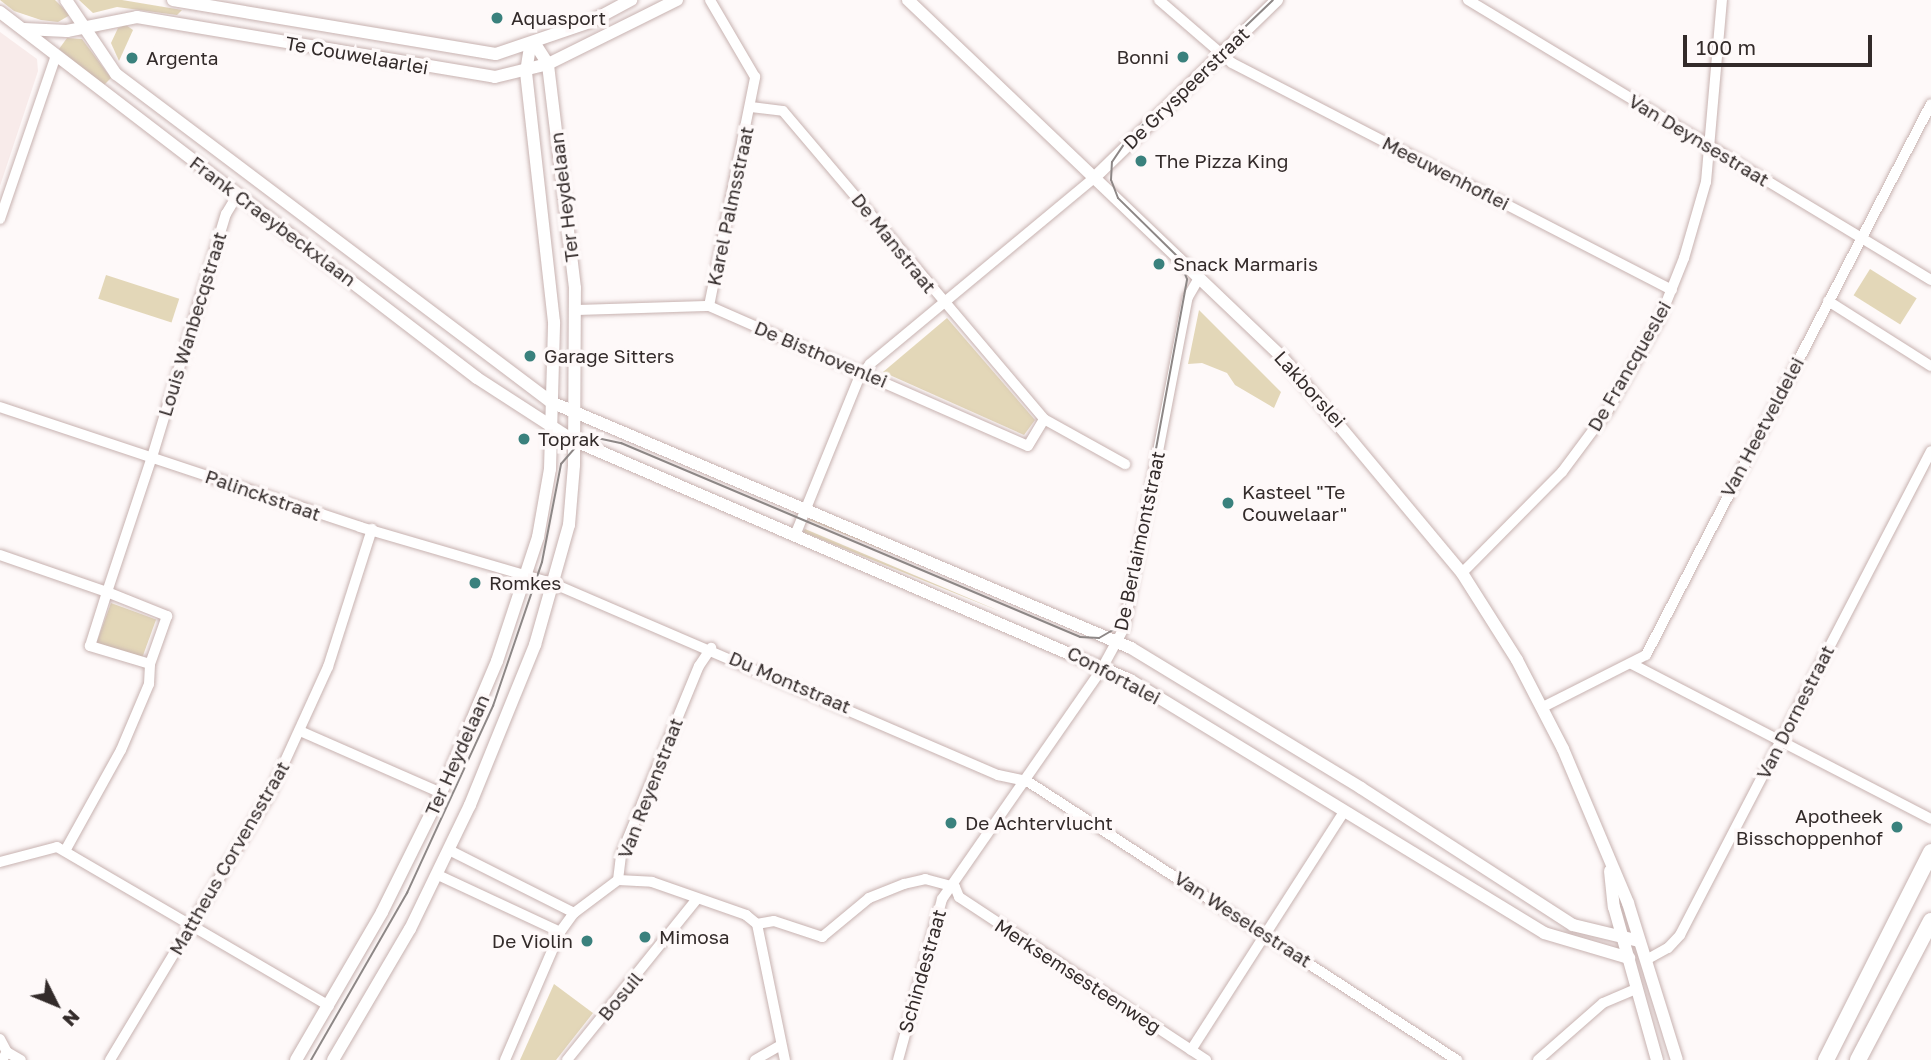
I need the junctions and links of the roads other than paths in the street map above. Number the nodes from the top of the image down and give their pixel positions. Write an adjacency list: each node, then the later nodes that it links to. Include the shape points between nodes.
1 (66, 0): 12 (street, Frank Craeybeckxlaan)
2 (173, 0): 14 (street, Te Couwelaarlei, via 487,53)
3 (631, 0): 14 (street, Te Couwelaarlei)
4 (677, 0): 17 (street, Te Couwelaarlei)
5 (710, 0): 20 (street, via 755,77)
6 (908, 0): 23 (street, Lakborslei)
7 (1159, 0): 16 (street, Meeuwenhoflei)
8 (1277, 0): 16 (street, De Gryspeerstraat)
9 (1468, 0): 21 (street, Van Deynsestraat)
10 (1722, 0): 21 (street, De Francqueslei)
11 (0, 12): 13 (street, Frank Craeybeckxlaan)
12 (86, 26): 13 (street, Te Couwelaarlei, via 67,31); 18 (street, Te Couwelaarlei, via 137,17 495,78); 22 (street, Frank Craeybeckxlaan, via 116,74)
13 (24, 29): 15 (street, Frank Craeybeckxlaan)
14 (533, 45): 17 (street); 18 (street, Ter Heydelaan)
15 (56, 55): 24 (street, Frank Craeybeckxlaan); 25 (street)
16 (1220, 55): 23 (street, De Gryspeerstraat); 29 (street, Meeuwenhoflei)
17 (548, 64): 18 (street, Te Couwelaarlei); 33 (street, Ter Heydelaan)
18 (526, 72): 36 (street, Ter Heydelaan, via 554,322)
19 (1931, 104): 26 (street, Van Heetveldelei)
20 (751, 107): 31 (street, De Manstraat, via 783,111); 32 (street, Karel Palmsstraat)
21 (1712, 149): 26 (street, Van Deynsestraat); 29 (street, De Francqueslei, via 1697,220)
22 (252, 175): 24 (street); 36 (street, Frank Craeybeckxlaan)
23 (1095, 177): 27 (street, Lakborslei); 31 (street)
24 (238, 194): 40 (street, Frank Craeybeckxlaan, via 477,378); 43 (street, Louis Wanbecqstraat, via 227,209)
25 (0, 219)
26 (1861, 238): 28 (street, Van Deynsestraat); 30 (street, Van Heetveldelei)
27 (1199, 278): 49 (street, Lakborslei, via 1325,405); 53 (street, De Berlaimontstraat, via 1188,297 1136,571)
28 (1931, 280)
29 (1672, 290): 49 (street, De Francqueslei, via 1645,346 1587,440 1538,499)
30 (1828, 301): 34 (street); 56 (street, Van Heetveldelei, via 1646,655)
31 (944, 303): 35 (street); 39 (street, De Manstraat)
32 (709, 306): 33 (street, De Bisthovenlei); 35 (street, De Bisthovenlei)
33 (574, 310): 38 (street, Ter Heydelaan)
34 (1931, 366)
35 (863, 372): 39 (street, De Bisthovenlei, via 1028,446); 45 (street)
36 (551, 402): 38 (street); 40 (street, Ter Heydelaan)
37 (0, 407): 43 (street, Palinckstraat)
38 (574, 414): 41 (street, Ter Heydelaan); 45 (street, Confortalei)
39 (1044, 419): 44 (street, De Manstraat)
40 (550, 426): 41 (street); 50 (street, Ter Heydelaan, via 546,496)
41 (573, 440): 47 (street, Confortalei); 51 (street, Ter Heydelaan, via 573,498)
42 (1931, 451): 60 (street, Van Dornestraat)
43 (152, 457): 46 (street, Palinckstraat); 52 (street, Louis Wanbecqstraat)
44 (1125, 464)
45 (804, 510): 47 (street); 53 (street, Confortalei)
46 (372, 528): 50 (street, Palinckstraat); 59 (street, Mattheus Corvensstraat, via 328,667)
47 (796, 533): 57 (street, Confortalei)
48 (0, 555): 52 (street)
49 (1466, 570): 58 (street, Lakborslei)
50 (527, 576): 51 (street, Du Montstraat); 62 (street, Ter Heydelaan, via 481,703)
51 (552, 583): 54 (street, Du Montstraat); 65 (street, Ter Heydelaan, via 536,645)
52 (107, 592): 55 (street, via 167,616); 55 (street, Louis Wanbecqstraat, via 90,646)
53 (1117, 641): 57 (street, De Berlaimontstraat); 76 (street, Confortalei, via 1361,788)
54 (711, 648): 61 (street, Du Montstraat, via 998,775); 71 (street, Van Reyenstraat, via 699,666 621,855)
55 (150, 664): 66 (street, via 149,684 121,750)
56 (1632, 664): 58 (street, Van Heetveldelei, via 1608,671); 60 (street)
57 (1103, 667): 61 (street, De Berlaimontstraat); 63 (street, Confortalei)
58 (1547, 705): 68 (street, Lakborslei)
59 (300, 731): 62 (street); 77 (street, Mattheus Corvensstraat, via 270,794)
60 (1780, 741): 64 (street); 85 (street, Van Dornestraat, via 1680,935)
61 (1027, 781): 72 (street, De Berlaimontstraat); 80 (street, Van Weselestraat)
62 (441, 793): 87 (street, Ter Heydelaan)
63 (1345, 812): 80 (street); 82 (street, Confortalei, via 1544,933)
64 (1931, 819)
65 (449, 850): 70 (street, Ter Heydelaan); 74 (street)
66 (65, 851): 69 (street, via 57,847); 77 (street)
67 (1931, 852): 106 (main road)
68 (1608, 857): 81 (street, Lakborslei); 83 (street, Lakborslei)
69 (0, 863)
70 (438, 875): 79 (street); 95 (street, Ter Heydelaan)
71 (618, 880): 73 (street, via 637,878); 74 (street, Van Reyenstraat)
72 (955, 887): 78 (street, via 925,879 904,884 869,898 822,937 774,921); 90 (street, Merksemsesteenweg, via 959,897); 100 (street, Schindestraat, via 942,899)
73 (697, 899): 78 (street, via 746,915); 97 (street, Bosuil)
74 (574, 913): 79 (street, Van Reyenstraat)
75 (1931, 920): 107 (main road)
76 (1568, 922): 81 (street, Confortalei); 82 (street)
77 (191, 924): 87 (street); 93 (street, Mattheus Corvensstraat)
78 (757, 924): 89 (street)
79 (560, 932): 96 (street)
80 (1266, 933): 90 (street); 102 (street, Van Weselestraat)
81 (1623, 937): 83 (street); 84 (street, Lakborslei)
82 (1562, 938): 84 (street, Confortalei)
83 (1639, 941): 85 (street, Lakborslei)
84 (1629, 958): 86 (street, Lakborslei)
85 (1646, 960): 105 (street, Lakborslei)
86 (1636, 989): 103 (street, via 1603,1003); 104 (street, Lakborslei)
87 (329, 1006): 94 (street, Ter Heydelaan)
88 (0, 1040): 91 (street)
89 (779, 1046): 98 (street); 99 (street)
90 (1191, 1050): 101 (street, Merksemsesteenweg)
91 (4, 1056): 92 (street)
92 (21, 1060)
93 (110, 1060)
94 (296, 1060)
95 (333, 1060)
96 (505, 1060)
97 (567, 1060)
98 (755, 1060)
99 (785, 1060)
100 (898, 1060)
101 (1206, 1060)
102 (1457, 1060)
103 (1538, 1060)
104 (1657, 1060)
105 (1677, 1060)
106 (1826, 1060)
107 (1858, 1060)

